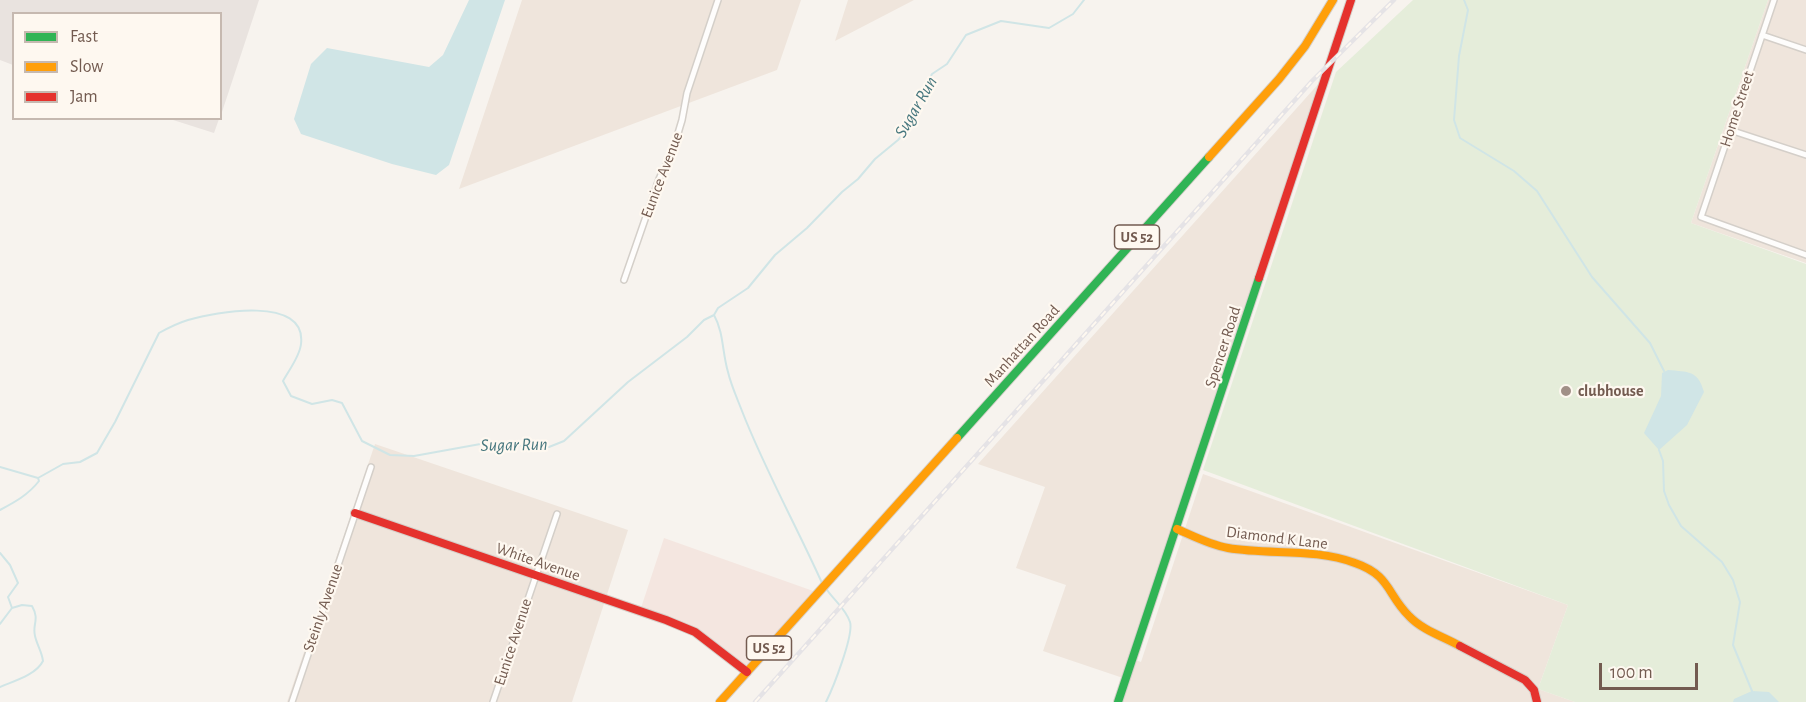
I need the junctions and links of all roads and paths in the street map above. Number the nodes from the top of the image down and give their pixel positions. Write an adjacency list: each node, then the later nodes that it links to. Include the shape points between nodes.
1 (718, 0): 10 (street, Eunice Avenue, via 673,150)
2 (1333, 0): 16 (street, Manhattan Road / US 52, via 1279,79)
3 (1351, 0): 14 (street, Spencer Road)
4 (1774, 0): 5 (street, Home Street)
5 (1762, 35): 6 (street); 7 (street, Home Street)
6 (1806, 51)
7 (1730, 130): 8 (street); 9 (street, Home Street, via 1701,217)
8 (1806, 155)
9 (1806, 255)
10 (624, 280)
11 (371, 467): 12 (street)
12 (355, 513): 15 (street, White Avenue); 17 (street, Steinly Avenue)
13 (557, 514): 15 (street, Eunice Avenue)
14 (1177, 529): 20 (street, Spencer Road); 21 (street, Diamond K Lane, via 1228,548 1317,554 1373,570 1387,583 1410,618 1525,680 1533,686)
15 (535, 576): 16 (street, White Avenue, via 695,632); 18 (street, Eunice Avenue)
16 (747, 672): 19 (street, Manhattan Road / US 52)
17 (292, 702)
18 (493, 702)
19 (720, 702)
20 (1118, 702)
21 (1537, 702)

